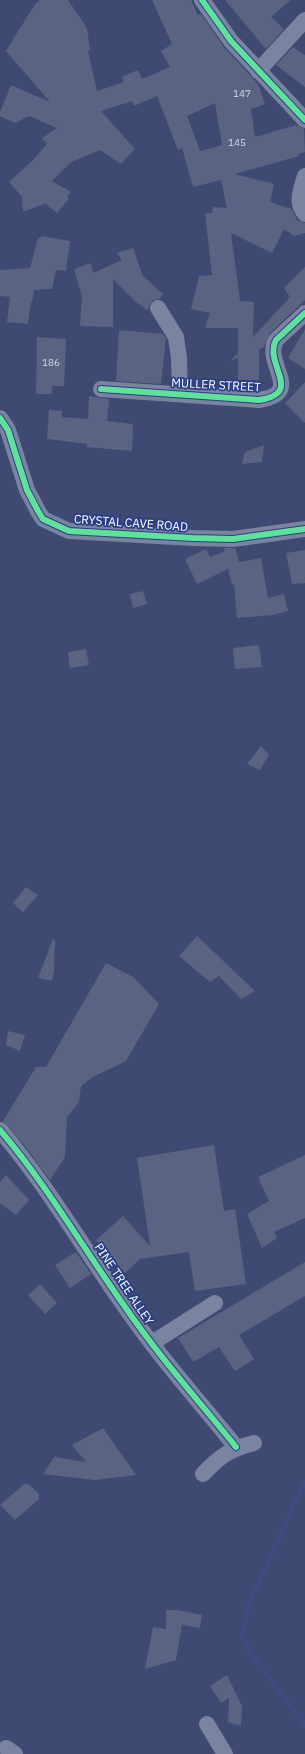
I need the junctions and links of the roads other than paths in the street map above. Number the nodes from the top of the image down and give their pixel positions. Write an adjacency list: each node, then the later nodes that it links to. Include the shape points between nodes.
1 (202, 0): 3 (street, via 231,41)
2 (305, 20): 3 (street)
3 (258, 71): 4 (street)
4 (305, 120)
5 (305, 176): 6 (street, via 299,196 300,207)
6 (305, 214)
7 (158, 308): 10 (street, via 176,337)
8 (305, 313): 10 (street, MULLER STREET, via 276,340 273,346 276,366 283,380 280,391 272,398 259,400)
9 (101, 390): 10 (street, MULLER STREET)
10 (180, 394)
11 (0, 418): 12 (street, CRYSTAL CAVE ROAD, via 8,430 27,490 38,511 43,519 62,529 233,539)
12 (305, 529)
13 (0, 1130): 15 (street, PINE TREE ALLEY, via 73,1227 122,1303)
14 (215, 1303): 15 (street, PINE TREE ALLEY)
15 (152, 1342): 17 (street, PINE TREE ALLEY)
16 (254, 1443): 17 (street)
17 (236, 1447): 18 (street, via 218,1459)
18 (203, 1474)
19 (207, 1724): 20 (street)
20 (225, 1754)

